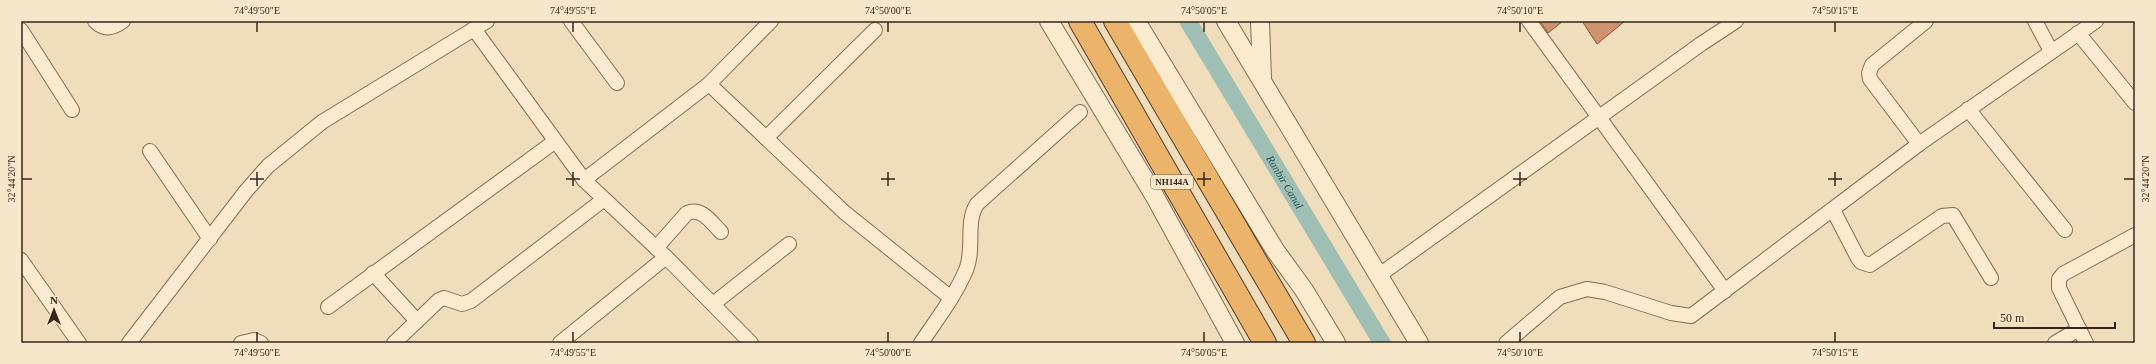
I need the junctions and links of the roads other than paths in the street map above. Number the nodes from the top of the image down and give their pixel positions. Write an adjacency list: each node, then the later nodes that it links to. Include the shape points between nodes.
1 (95, 21): 2 (street, via 107,27 114,27)
2 (123, 21)
3 (487, 21): 17 (street)
4 (571, 21): 23 (street)
5 (771, 21): 24 (street)
6 (1049, 21): 61 (street, via 1154,195)
7 (1080, 21): 62 (highway, NH144A)
8 (1115, 21): 63 (highway, NH144A)
9 (1136, 21): 64 (street, via 1275,250 1304,290)
10 (1226, 21): 22 (street)
11 (1260, 21): 22 (street)
12 (1529, 21): 29 (street)
13 (1736, 21): 29 (street)
14 (1926, 21): 32 (street, via 1872,65 1869,73 1870,79)
15 (2035, 21): 21 (street)
16 (2096, 21): 20 (street)
17 (474, 29): 31 (street); 40 (street, via 322,122 299,140 268,166)
18 (21, 30): 27 (street)
19 (875, 30): 30 (street)
20 (2078, 33): 21 (street); 25 (street)
21 (2051, 51): 26 (street)
22 (1262, 80): 45 (street)
23 (617, 83)
24 (709, 84): 30 (street); 34 (street)
25 (2135, 103)
26 (1968, 109): 32 (street); 37 (street)
27 (72, 110)
28 (1080, 112): 48 (street, via 977,204 972,214 970,254 966,269)
29 (1600, 117): 45 (street); 47 (street)
30 (766, 138): 48 (street, via 844,212)
31 (554, 142): 34 (street); 44 (street)
32 (1919, 144): 36 (street)
33 (150, 151): 40 (street)
34 (584, 180): 35 (street)
35 (603, 200): 42 (street); 51 (street, via 470,301 462,304 442,298)
36 (1833, 210): 46 (street, via 1858,258 1870,265 1942,216 1953,215); 47 (street)
37 (2066, 230)
38 (721, 232): 42 (street, via 702,214 692,211 687,213)
39 (2135, 235): 52 (street, via 2063,274 2059,279 2059,288)
40 (210, 238): 54 (street)
41 (789, 244): 49 (street)
42 (661, 252): 49 (street); 58 (street)
43 (21, 260): 53 (street)
44 (373, 274): 50 (street); 51 (street)
45 (1378, 276): 65 (street)
46 (1991, 278)
47 (1725, 292): 66 (street, via 1691,316 1682,316 1605,292 1587,289 1573,292 1560,297)
48 (951, 298): 60 (street)
49 (713, 304): 59 (street)
50 (328, 307)
51 (417, 320): 57 (street)
52 (2079, 329): 67 (street); 68 (street)
53 (79, 343)
54 (129, 343)
55 (241, 343): 56 (street, via 254,340)
56 (261, 343)
57 (394, 343)
58 (560, 343)
59 (751, 343)
60 (921, 343)
61 (1235, 343)
62 (1265, 343)
63 (1304, 343)
64 (1336, 343)
65 (1419, 343)
66 (1506, 343)
67 (2055, 343)
68 (2086, 343)

